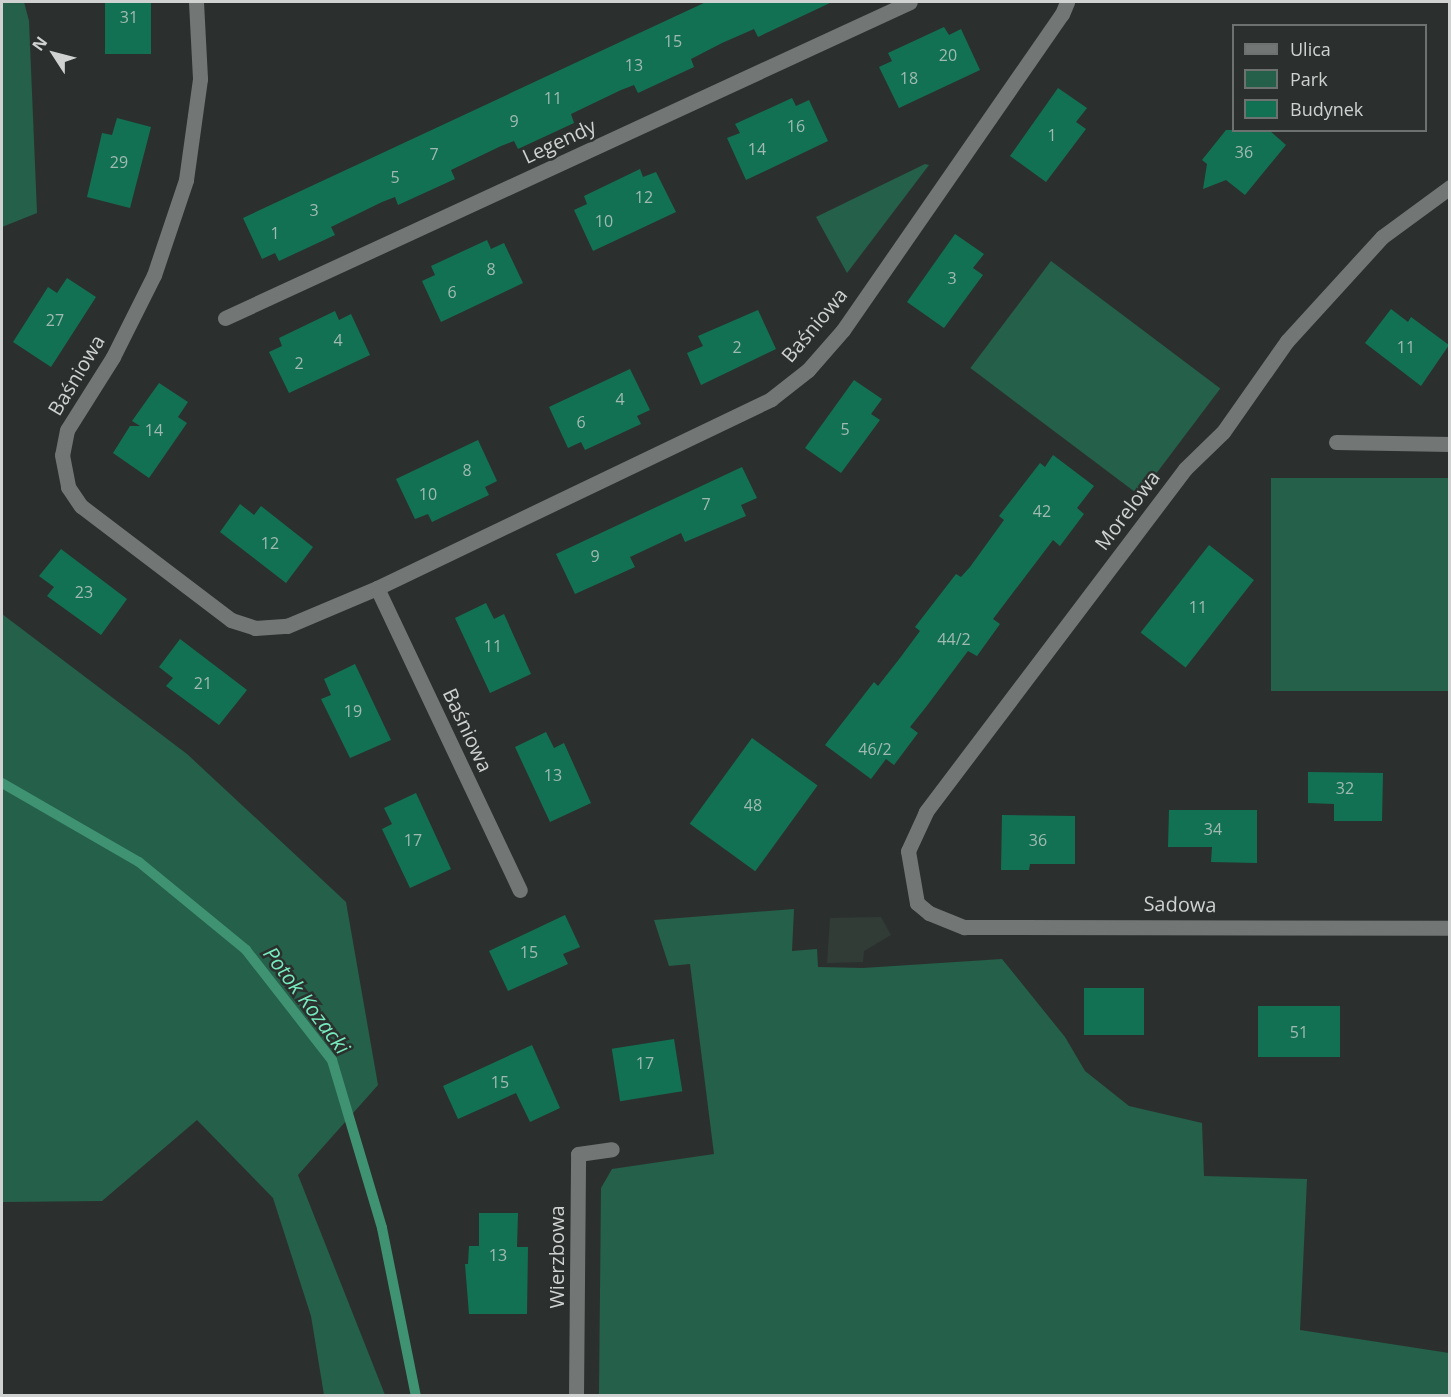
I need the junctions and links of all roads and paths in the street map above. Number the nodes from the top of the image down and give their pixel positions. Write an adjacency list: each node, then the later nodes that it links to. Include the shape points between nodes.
1 (196, 2): 8 (street, Baśniowa, via 200,79 186,180 154,275 113,357 67,430 62,455 68,487 102,525 231,620 255,628 287,626)
2 (910, 2): 5 (street, Legendy)
3 (1066, 2): 8 (street, Baśniowa, via 1062,14 850,320 808,370 771,399)
4 (1449, 187): 10 (street, Morelowa, via 1382,237 1287,341 1223,432 1185,469 926,812 908,851)
5 (225, 318)
6 (1336, 442): 7 (street)
7 (1449, 444)
8 (377, 588): 9 (street, Baśniowa)
9 (520, 890)
10 (917, 903): 11 (street, Sadowa, via 929,913 964,927)
11 (1449, 928)
12 (612, 1149): 13 (street, Wierzbowa, via 578,1154)
13 (576, 1395)

